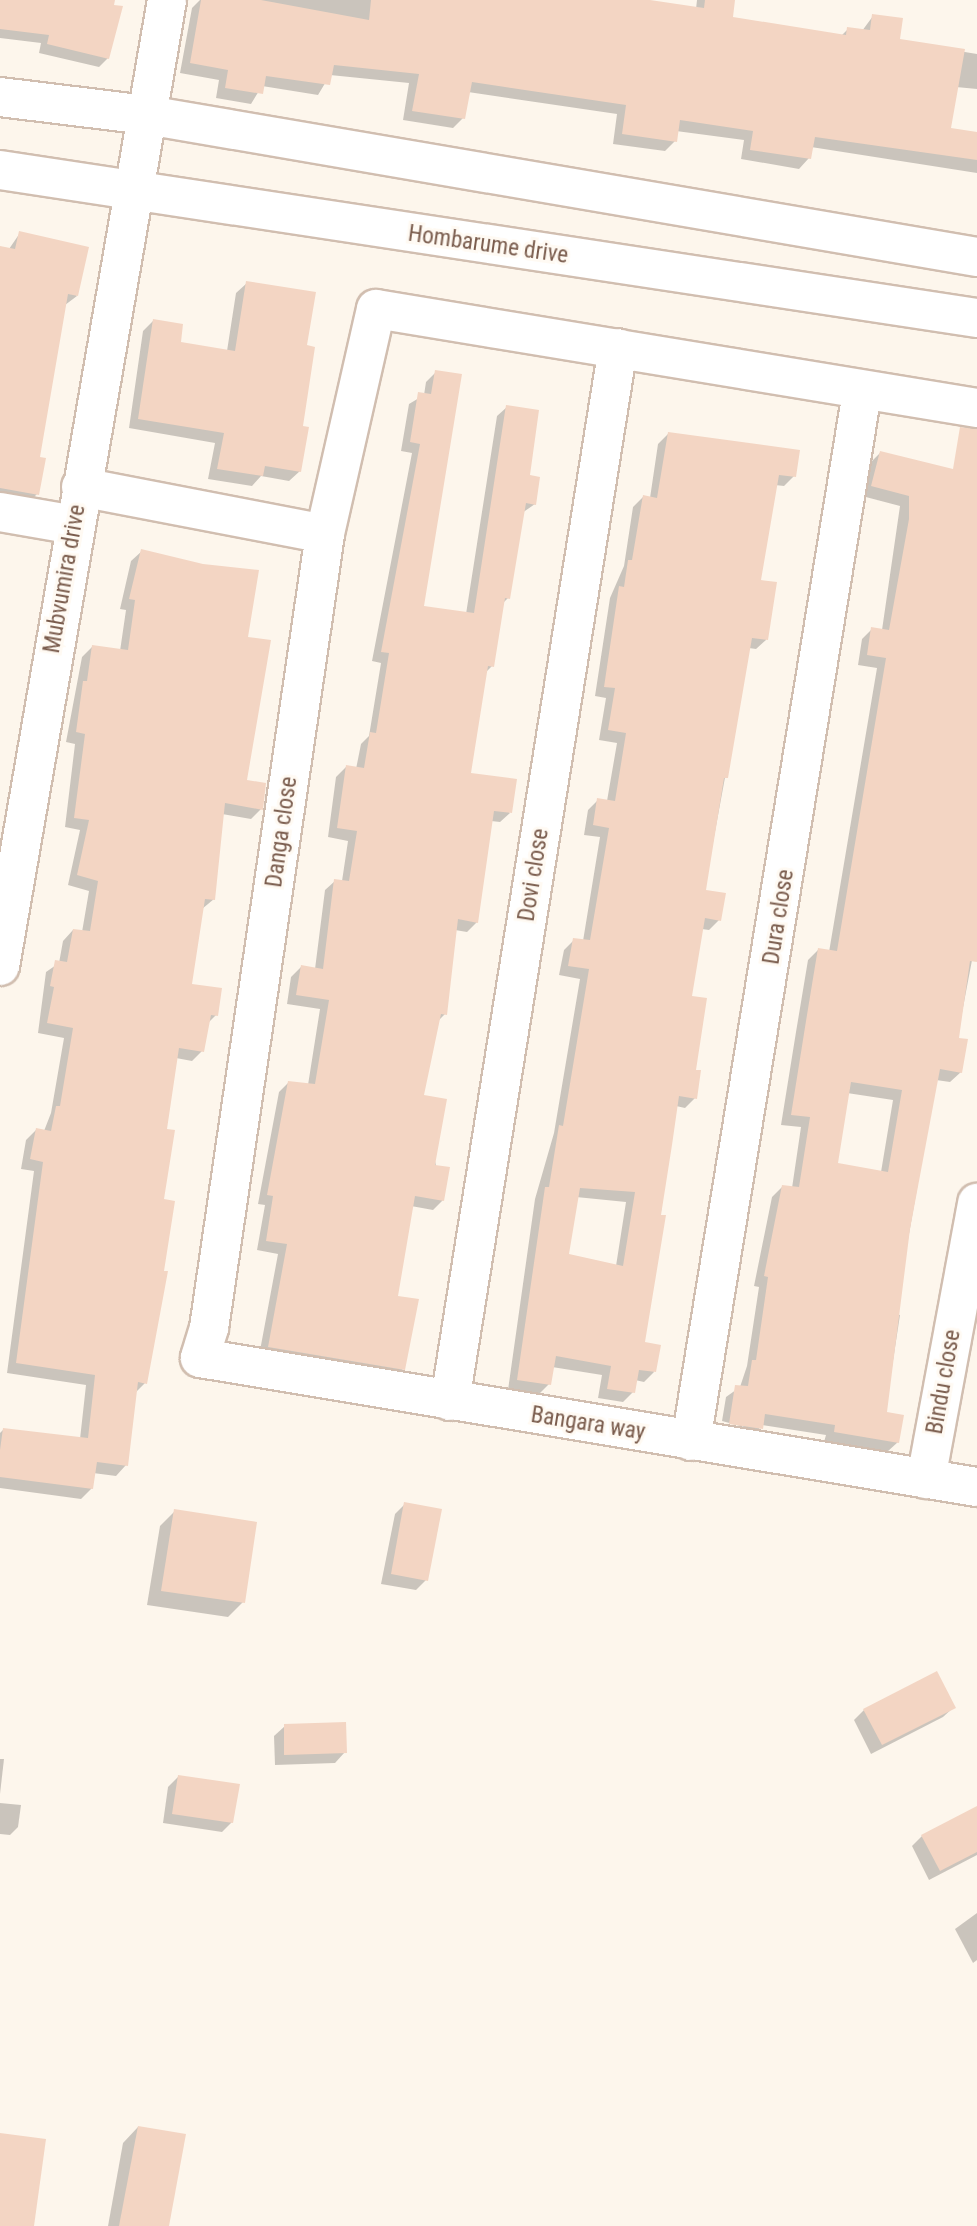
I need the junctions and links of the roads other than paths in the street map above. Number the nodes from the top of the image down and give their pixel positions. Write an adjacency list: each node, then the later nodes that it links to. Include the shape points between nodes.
1 (167, 0): 3 (street, Mubvumira drive)
2 (0, 97): 3 (street)
3 (147, 116): 5 (street, Mubvumira drive); 6 (street)
4 (0, 170): 5 (street, Hombarume drive)
5 (131, 192): 7 (street, Hombarume drive); 11 (street, Mubvumira drive)
6 (977, 257)
7 (977, 318)
8 (618, 348): 9 (street); 14 (street, Danga close, via 376,309); 19 (street, Dovi close)
9 (862, 392): 10 (street); 20 (street, Dura close)
10 (977, 408)
11 (81, 487): 13 (street, Mubvumira drive); 14 (street)
12 (0, 512): 13 (street)
13 (75, 525): 15 (street, Mubvumira drive)
14 (326, 534): 18 (street, Danga close, via 211,1314)
15 (15, 783): 16 (street, Mubvumira drive)
16 (0, 966)
17 (977, 1203): 21 (street, Bindu close)
18 (200, 1358): 19 (street, Bangara way)
19 (450, 1401): 20 (street, Bangara way)
20 (691, 1441): 21 (street, Bangara way)
21 (926, 1479): 22 (street, Bangara way)
22 (977, 1487)

